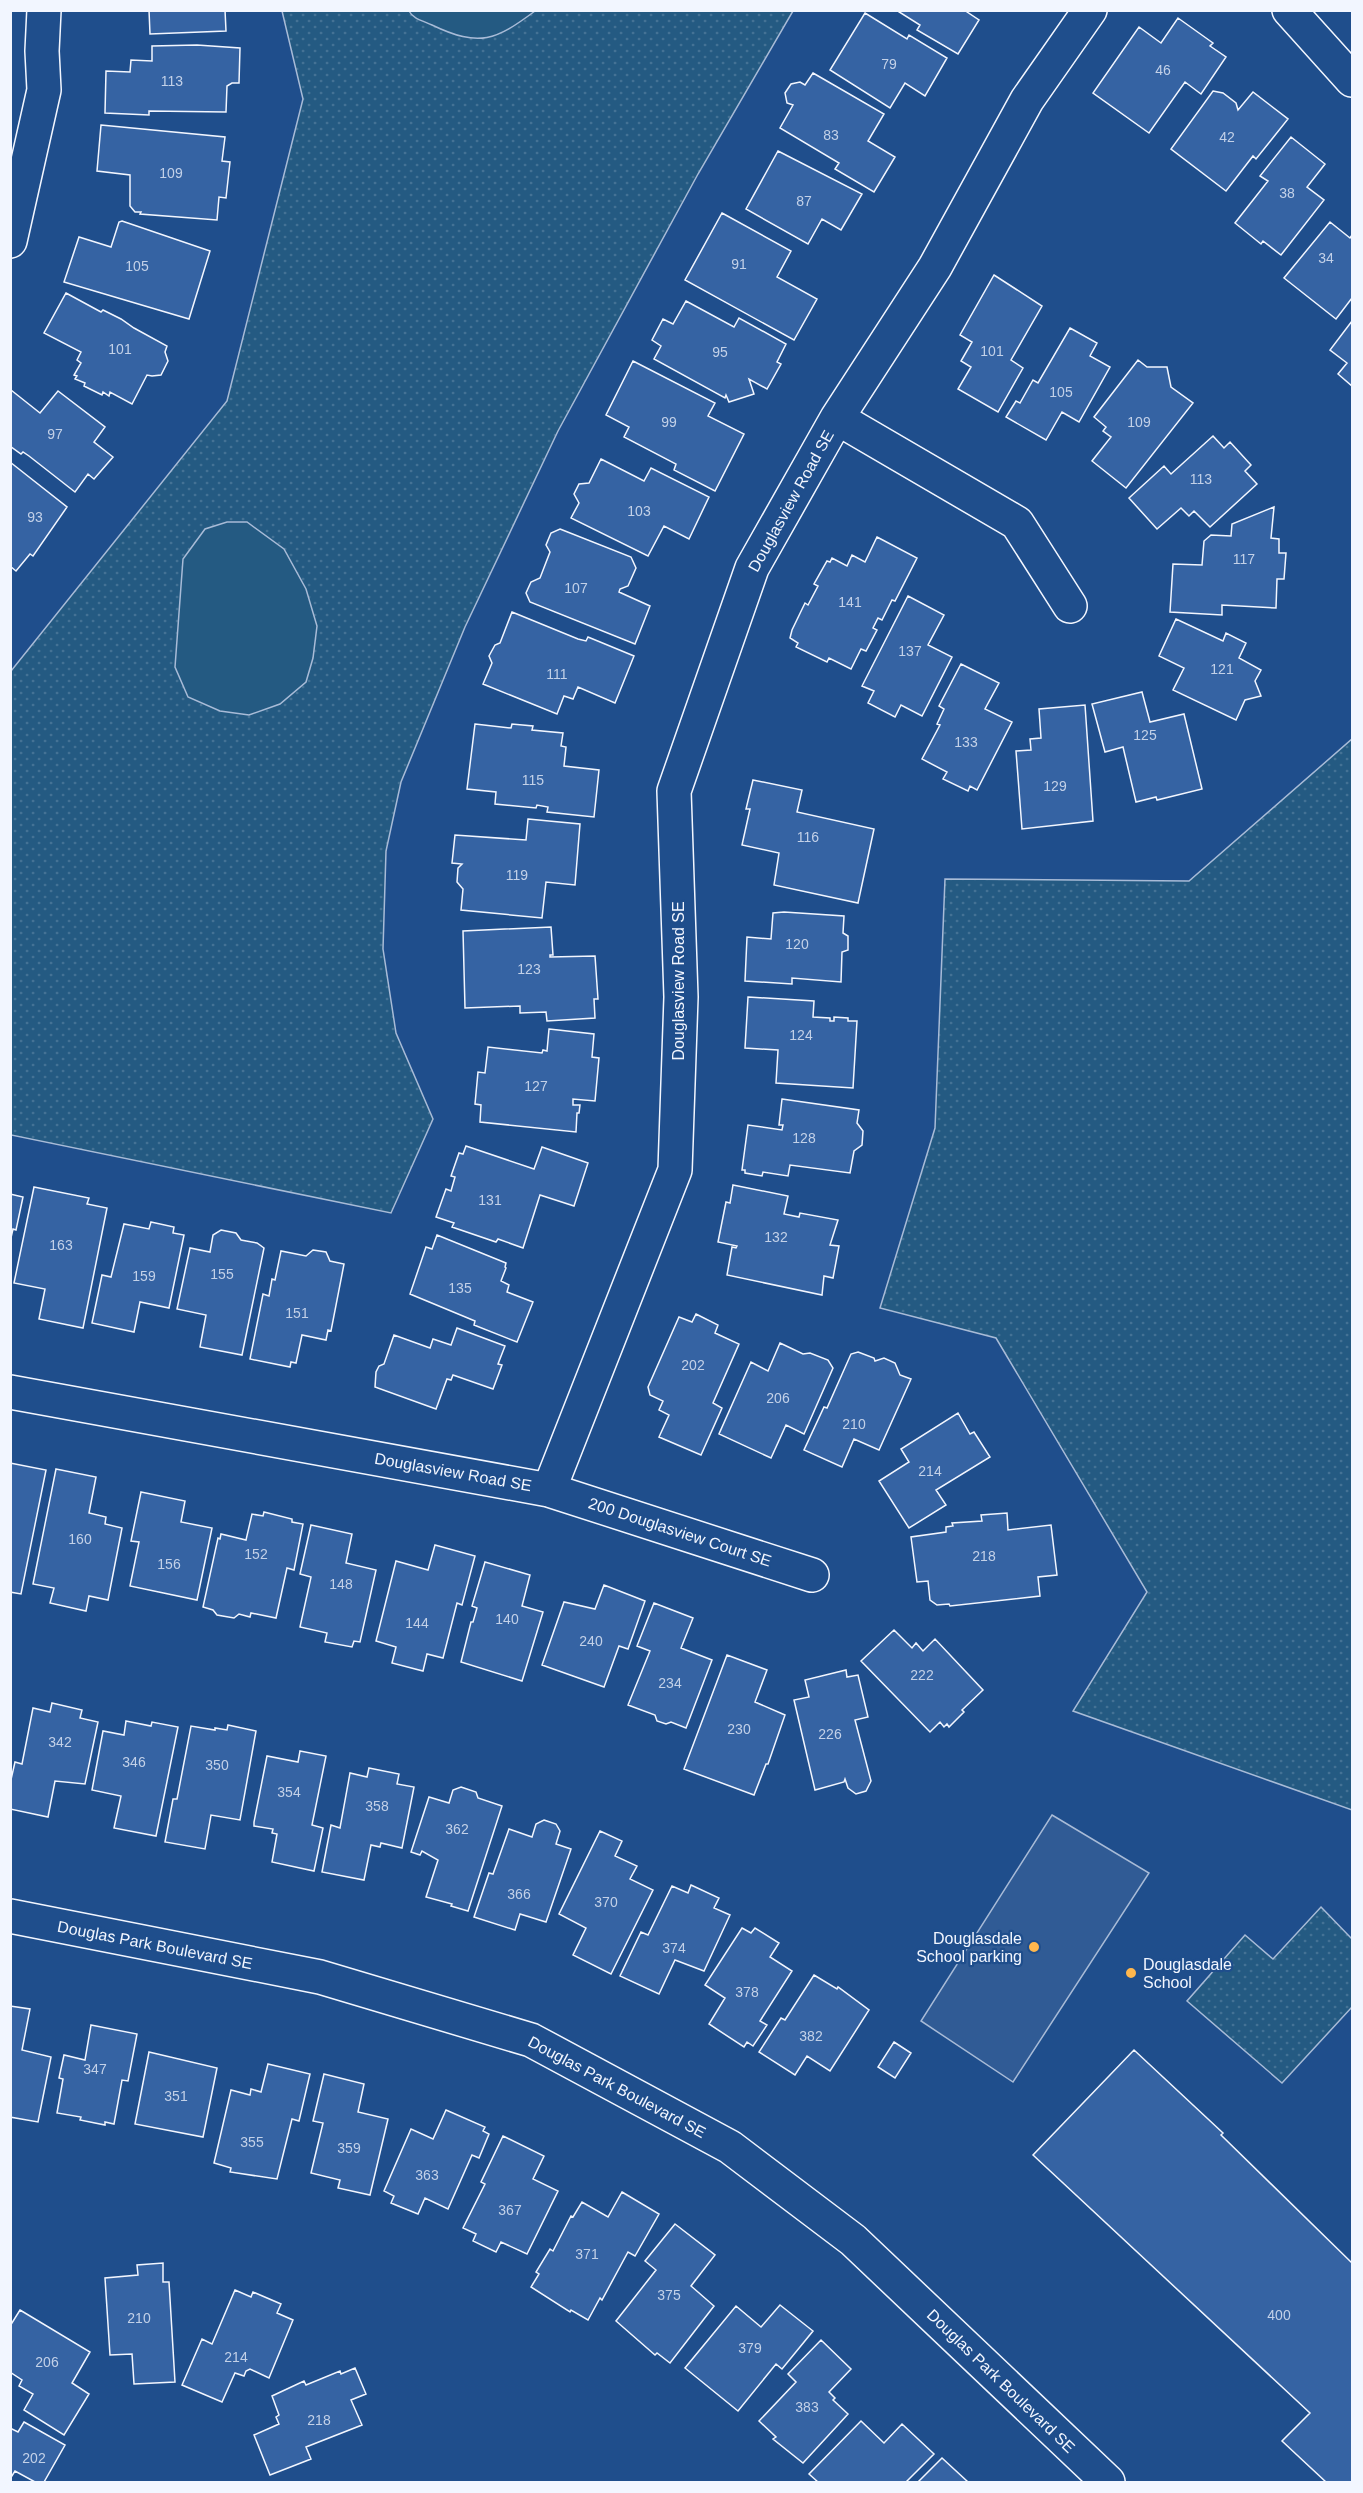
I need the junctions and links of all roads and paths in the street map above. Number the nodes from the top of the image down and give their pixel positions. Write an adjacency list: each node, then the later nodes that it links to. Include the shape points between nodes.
1 (44, 10): 5 (street, via 44,90)
2 (1090, 10): 6 (street, Douglasview Road SE, via 1027,100 935,267)
3 (1289, 10): 4 (street)
4 (1353, 80)
5 (10, 241)
6 (837, 418): 7 (street, via 1017,523); 9 (street, Douglasview Road SE, via 752,568 674,791 681,997 675,1170)
7 (1070, 606)
8 (10, 1392): 9 (street, Douglasview Road SE)
9 (549, 1490): 10 (street, 200 Douglasview Court SE)
10 (812, 1575)
11 (10, 1916): 12 (street, Douglas Park Boulevard SE, via 320,1977 531,2040 730,2147 853,2240)
12 (1108, 2482)

